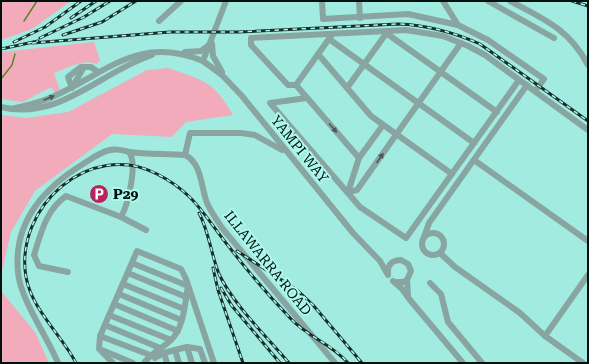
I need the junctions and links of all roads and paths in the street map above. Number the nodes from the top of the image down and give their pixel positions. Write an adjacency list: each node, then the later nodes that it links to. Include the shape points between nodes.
1 (181, 1): 9 (street)
2 (226, 1): 14 (street)
3 (322, 1): 8 (street, via 323,19)
4 (359, 1): 8 (street)
5 (443, 1): 10 (street)
6 (488, 1): 13 (street)
7 (510, 1): 21 (street, via 568,35)
8 (360, 18): 10 (street, via 408,14)
9 (159, 21)
10 (458, 25): 31 (street, via 488,40 544,79)
11 (387, 32): 12 (street); 15 (street, via 406,30 443,36); 20 (street); 24 (street)
12 (330, 37): 18 (street); 20 (street); 27 (street, via 251,38 252,45 288,85)
13 (554, 38)
14 (211, 41): 17 (street, via 206,48 199,51); 19 (street); 25 (street, via 213,56)
15 (461, 43): 24 (street); 26 (street, via 485,55)
16 (157, 53): 17 (street); 23 (street, via 146,52); 32 (street, via 136,61)
17 (174, 53): 19 (street)
18 (318, 54): 27 (street); 30 (street)
19 (203, 61): 25 (street, YAMPI WAY)
20 (364, 64): 30 (street); 34 (street)
21 (588, 65)
22 (88, 66): 23 (street); 29 (street, via 81,70); 29 (street, via 82,67 68,77)
23 (98, 72): 29 (street); 32 (street, via 93,82)
24 (441, 72): 34 (street); 37 (street)
25 (227, 80): 42 (street, YAMPI WAY)
26 (519, 80): 28 (street); 37 (street)
27 (296, 84): 33 (street)
28 (527, 85): 31 (street); 46 (street)
29 (72, 87): 36 (street, one-way to 29, via 43,101)
30 (347, 88): 38 (street, via 370,116)
31 (535, 91): 39 (street)
32 (79, 93): 36 (street, via 53,105)
33 (308, 98): 45 (street, one-way to 45); 48 (street, via 270,103)
34 (419, 103): 40 (street); 41 (street)
35 (1, 107): 36 (street)
36 (12, 109)
37 (497, 112): 41 (street)
38 (383, 125): 40 (street); 45 (street)
39 (588, 130)
40 (396, 135): 47 (street); 48 (street, one-way to 40, via 357,190)
41 (474, 143): 47 (street)
42 (286, 151): 44 (street, via 255,136 241,133 190,134); 54 (street, YAMPI WAY, via 353,233)
43 (129, 152): 44 (street); 49 (street, via 133,166); 86 (street, via 114,149 106,151 61,179 36,205 21,237 18,273 23,293)
44 (185, 155): 95 (street, ILLAWARRA ROAD, via 197,168 207,203 222,228)
45 (359, 158): 48 (street)
46 (474, 160): 51 (street, via 429,223); 52 (street)
47 (452, 174): 48 (street, via 406,238 360,207)
48 (348, 192)
49 (121, 217): 50 (street); 57 (street, via 66,196 56,204 44,224 34,255 38,266)
50 (146, 230)
51 (424, 237): 53 (street, via 422,243 425,252 431,256); 53 (street, via 434,233 441,236 444,247)
52 (588, 241)
53 (440, 253): 76 (street, via 455,267 520,313)
54 (375, 255): 55 (street, via 386,260); 59 (street, YAMPI WAY)
55 (399, 260): 59 (street, via 390,265); 61 (street, via 409,266)
56 (132, 263): 58 (street); 65 (street); 65 (street, via 137,251 181,270)
57 (68, 272)
58 (128, 273): 64 (street); 67 (street)
59 (388, 275): 62 (street, YAMPI WAY)
60 (588, 275): 76 (street)
61 (407, 280): 62 (street, via 400,283); 68 (street)
62 (393, 281): 68 (street, YAMPI WAY)
63 (430, 283): 85 (street, via 441,294 448,322)
64 (123, 284): 66 (street); 70 (street)
65 (188, 286): 67 (street); 83 (street)
66 (118, 294): 69 (street); 72 (street)
67 (186, 297): 70 (street)
68 (410, 300): 96 (street, YAMPI WAY)
69 (114, 304): 71 (street); 74 (street)
70 (184, 309): 72 (street)
71 (110, 315): 73 (street); 77 (street)
72 (181, 320): 74 (street)
73 (105, 325): 75 (street); 81 (street)
74 (178, 331): 77 (street)
75 (100, 336): 79 (street); 84 (street)
76 (545, 336): 97 (street)
77 (171, 340): 81 (street)
78 (187, 347): 80 (street); 82 (street); 92 (street)
79 (99, 349): 87 (street); 88 (street)
80 (200, 349): 83 (street); 93 (street)
81 (162, 350): 82 (street); 84 (street); 90 (street)
82 (175, 350): 91 (street)
83 (210, 351): 94 (street)
84 (153, 359): 89 (street)
85 (482, 362)
86 (58, 363)
87 (113, 363)
88 (133, 363)
89 (146, 363)
90 (167, 363)
91 (179, 363)
92 (192, 363)
93 (205, 363)
94 (214, 363)
95 (335, 363)
96 (463, 363)
97 (583, 363)

